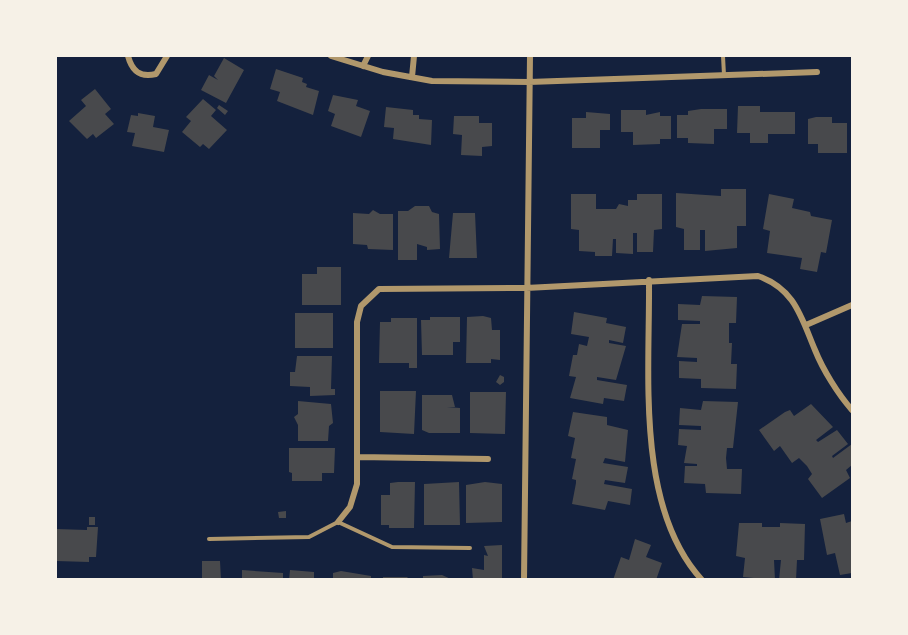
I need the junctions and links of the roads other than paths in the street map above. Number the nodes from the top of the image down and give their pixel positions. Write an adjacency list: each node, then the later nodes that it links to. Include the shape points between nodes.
1 (128, 56): 2 (street, via 138,74 147,76 156,74)
2 (166, 56)
3 (331, 56): 8 (street)
4 (368, 56): 8 (street)
5 (414, 56): 11 (street)
6 (530, 56): 12 (street)
7 (723, 56): 10 (lane)
8 (363, 66): 11 (street)
9 (817, 72): 10 (street)
10 (724, 75): 12 (street)
11 (412, 77): 12 (street, via 432,81)
12 (529, 82): 14 (street)
13 (649, 280): 14 (street); 16 (street, via 758,276 775,281 790,296); 24 (street, via 651,446 658,487 679,550)
14 (526, 288): 18 (street, via 390,287 369,296 361,306 357,322); 23 (street)
15 (852, 305): 16 (street)
16 (806, 325): 17 (street, via 816,353)
17 (852, 410)
18 (358, 457): 19 (street); 20 (street, via 357,484 350,507)
19 (488, 459)
20 (338, 522): 21 (lane, via 309,537); 22 (lane, via 392,547)
21 (209, 539)
22 (470, 548)
23 (524, 579)
24 (702, 579)

